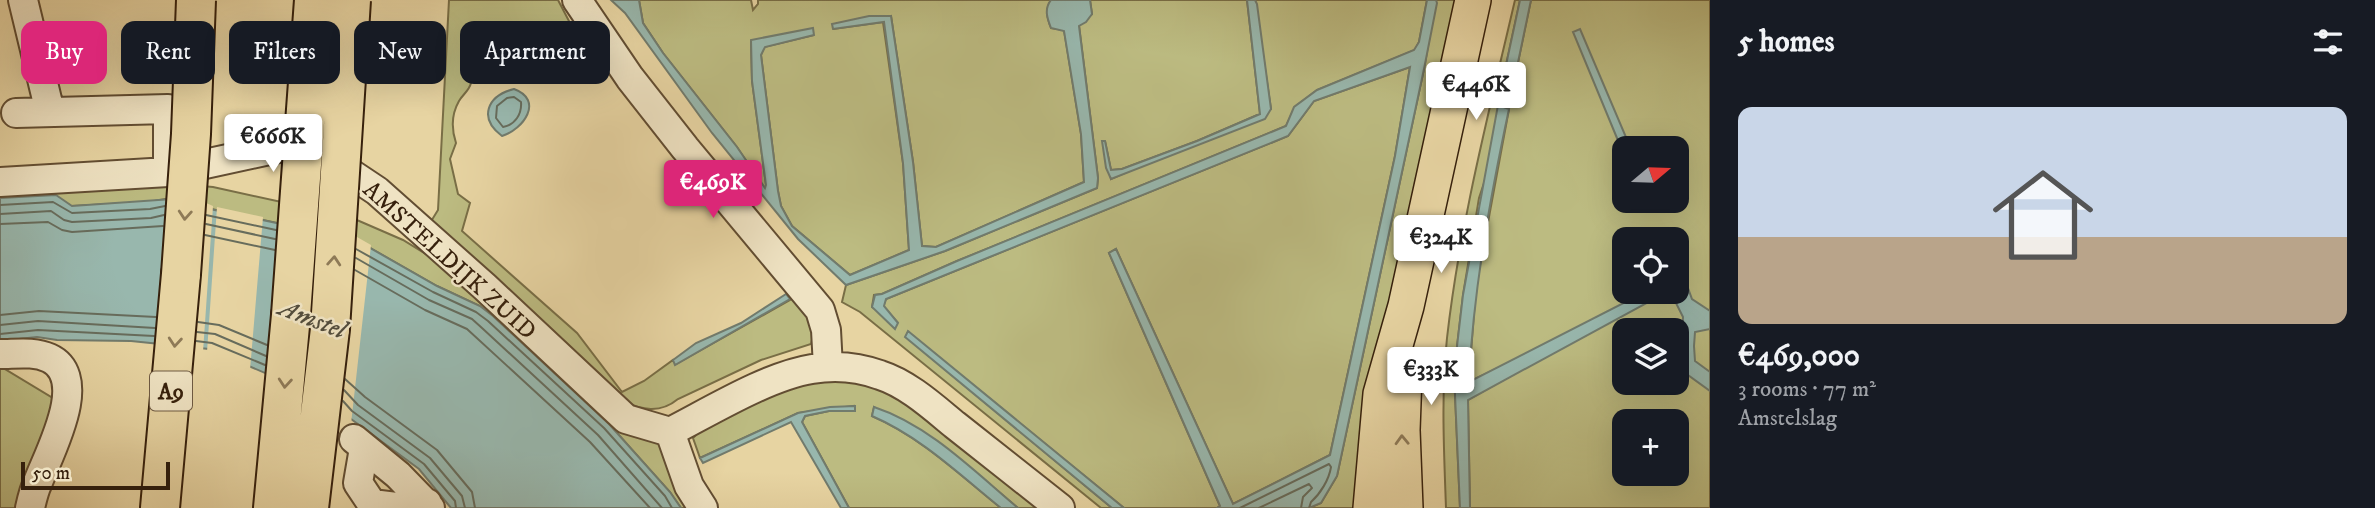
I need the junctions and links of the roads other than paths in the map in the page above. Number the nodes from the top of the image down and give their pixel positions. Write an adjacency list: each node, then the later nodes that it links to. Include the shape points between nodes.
1 (23, 0): 7 (street)
2 (197, 0): 17 (highway, A9, one-way to 17, bridge, via 185,218)
3 (314, 0): 18 (highway, one-way to 18, bridge)
4 (351, 0): 19 (highway, one-way to 4, bridge, via 330,329)
5 (577, 0): 13 (street, via 677,138 820,310)
6 (1474, 0): 11 (main road)
7 (50, 112): 8 (street); 9 (street, via 168,109)
8 (16, 113)
9 (168, 172): 10 (street, AMSTELDIJK ZUID); 14 (street, AMSTELDIJK ZUID, via 283,147 329,159 377,191 626,419)
10 (0, 182)
11 (1406, 306): 22 (main road, via 1381,394); 23 (main road, one-way to 11)
12 (0, 354): 16 (street, via 33,353 50,358 66,377 65,412)
13 (828, 367): 14 (street, via 772,383); 21 (street, via 846,366 897,382)
14 (670, 432): 20 (street, via 689,486)
15 (428, 506): 15 (street, via 397,475 358,443 358,483 372,504)
16 (30, 508)
17 (160, 508)
18 (273, 508)
19 (309, 508)
20 (703, 508)
21 (1060, 508)
22 (1371, 508)
23 (1405, 508)

